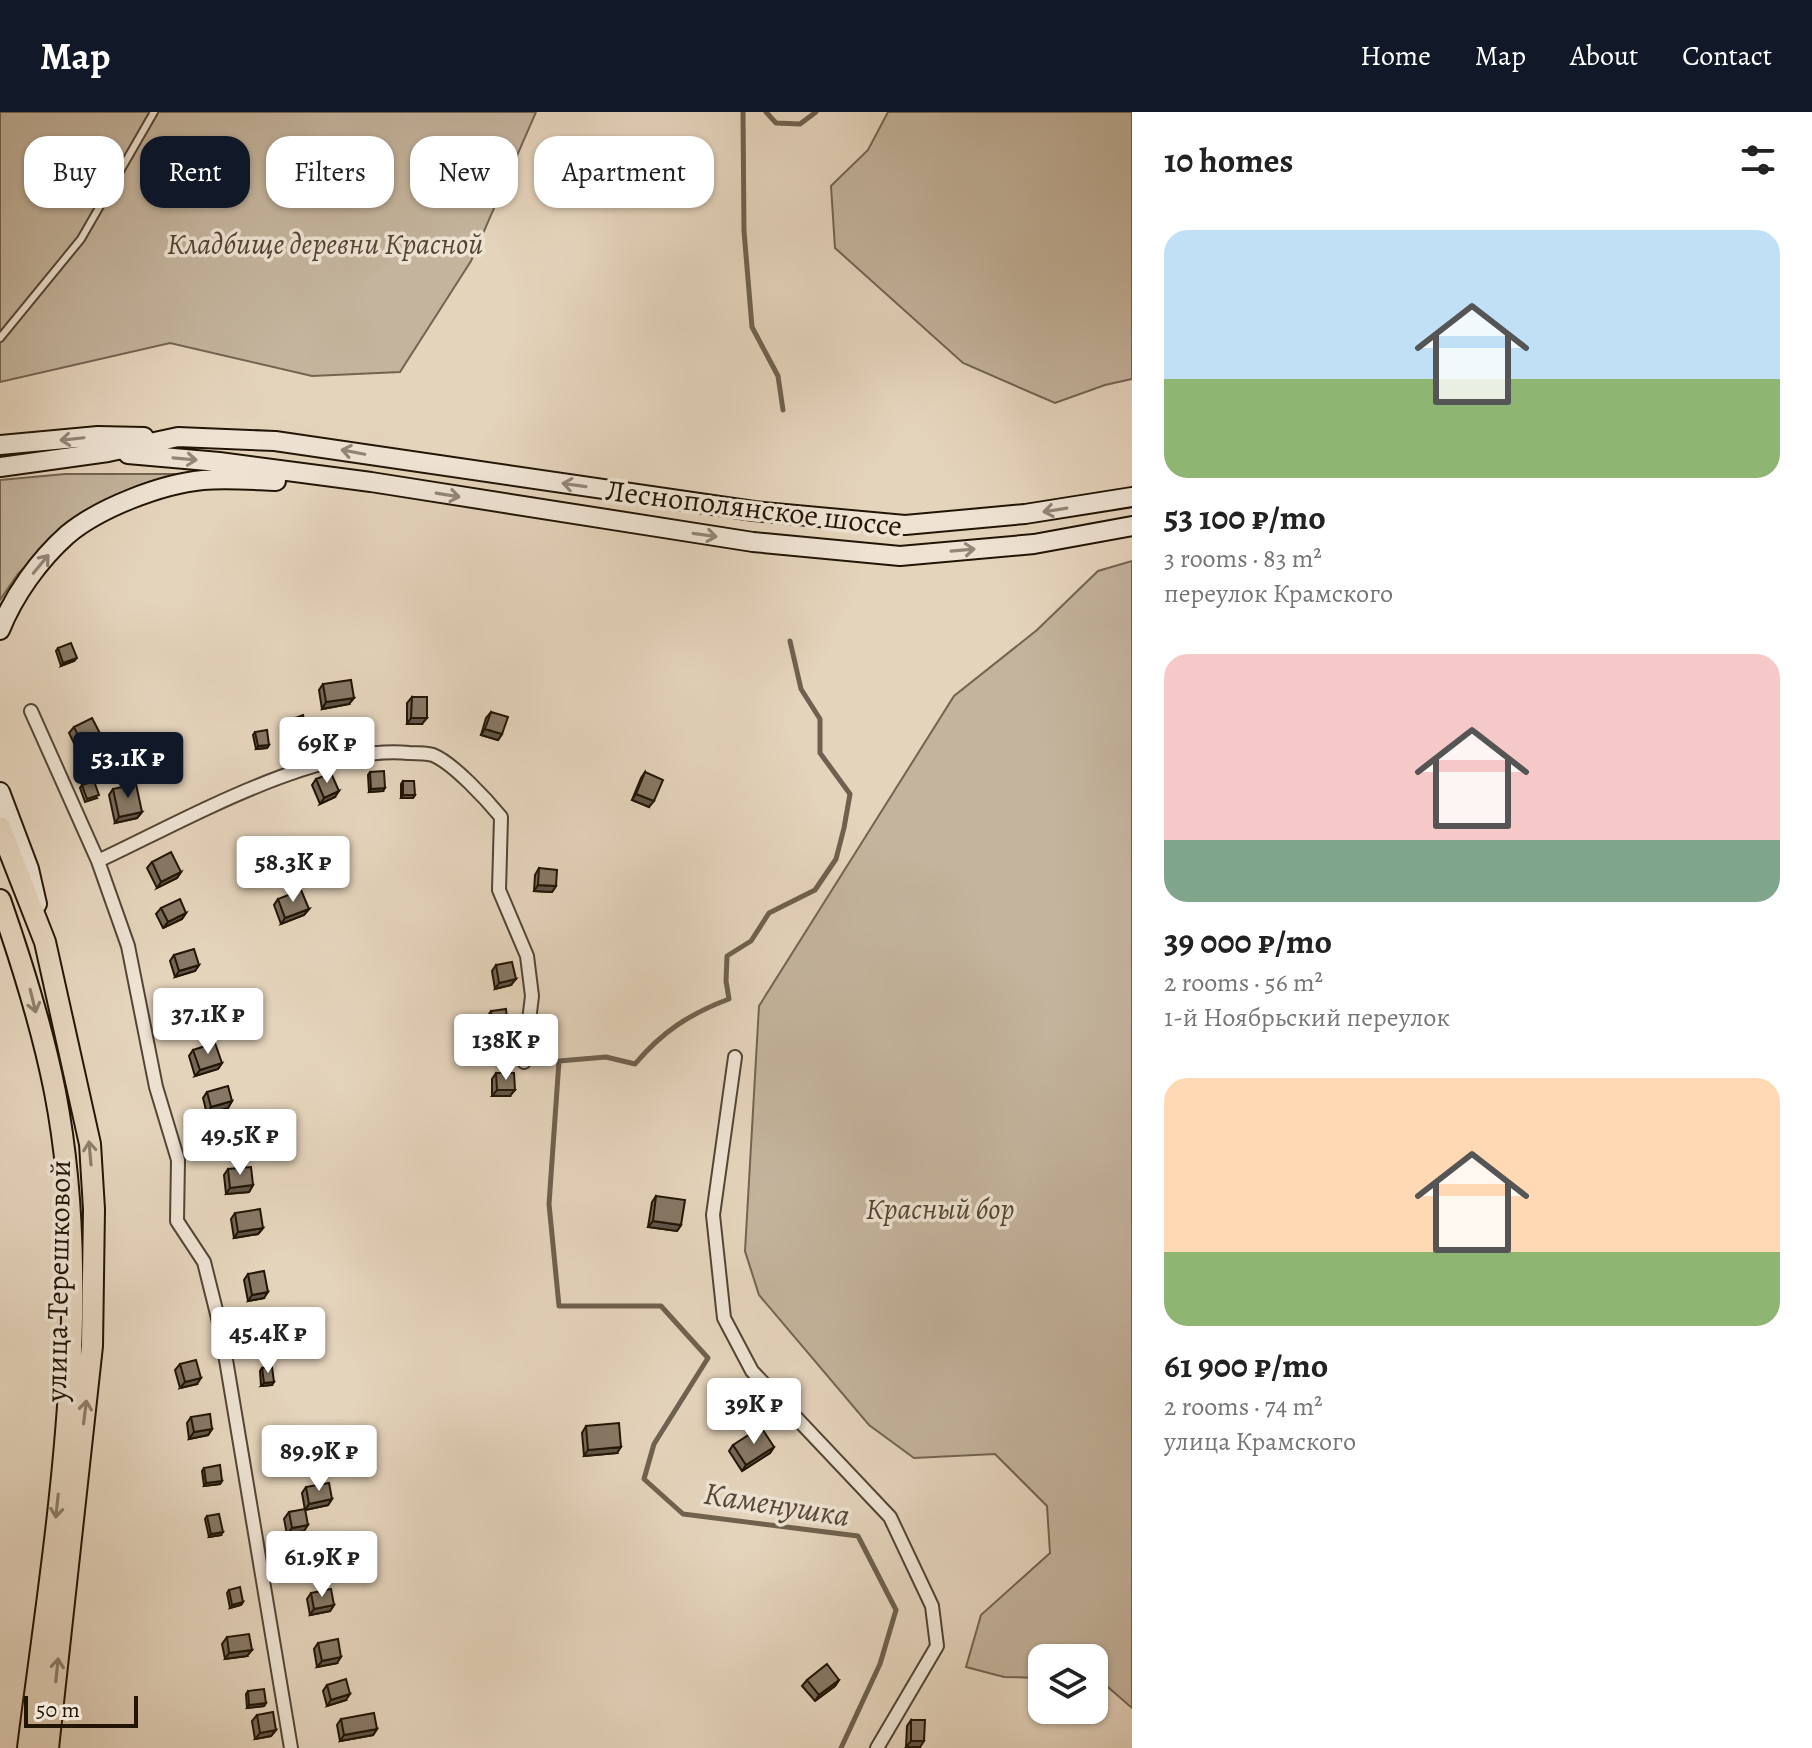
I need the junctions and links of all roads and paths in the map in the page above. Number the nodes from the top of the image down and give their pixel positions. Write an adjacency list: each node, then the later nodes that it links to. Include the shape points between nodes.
1 (154, 112): 2 (lane, via 81,239)
2 (0, 338)
3 (178, 437): 4 (main road, one-way to 4, via 98,436); 5 (main road); 8 (main road, Леснополянское шоссе, one-way to 3, via 905,525 754,511 275,441)
4 (0, 445)
5 (108, 452): 6 (main road); 7 (main road, one-way to 7)
6 (0, 467)
7 (371, 482): 9 (main road, Леснополянское шоссе, one-way to 9, via 753,542 900,556 1034,544); 10 (main road, one-way to 7, via 15,598 68,534 127,501 199,480)
8 (1132, 497)
9 (1132, 526)
10 (0, 630)
11 (31, 711): 14 (street)
12 (0, 792): 16 (main road, via 29,869)
13 (0, 827): 16 (main road, улица Терешковой)
14 (98, 861): 18 (street, via 242,793 322,763 383,750 434,755 477,789 501,817 499,890 527,956 532,996); 21 (street, via 128,946 156,1087 178,1160 177,1221 204,1262 221,1330)
15 (0, 900): 19 (main road, улица Терешковой, one-way to 19, via 28,980 55,1093 72,1288 64,1442)
16 (45, 942): 20 (main road, улица Терешковой, one-way to 16, via 86,1406 94,1268 90,1144)
17 (735, 1057): 22 (street, via 713,1215 724,1318 752,1371 890,1517 932,1606 937,1646)
18 (524, 1062)
19 (28, 1748)
20 (48, 1748)
21 (291, 1748)
22 (877, 1748)

